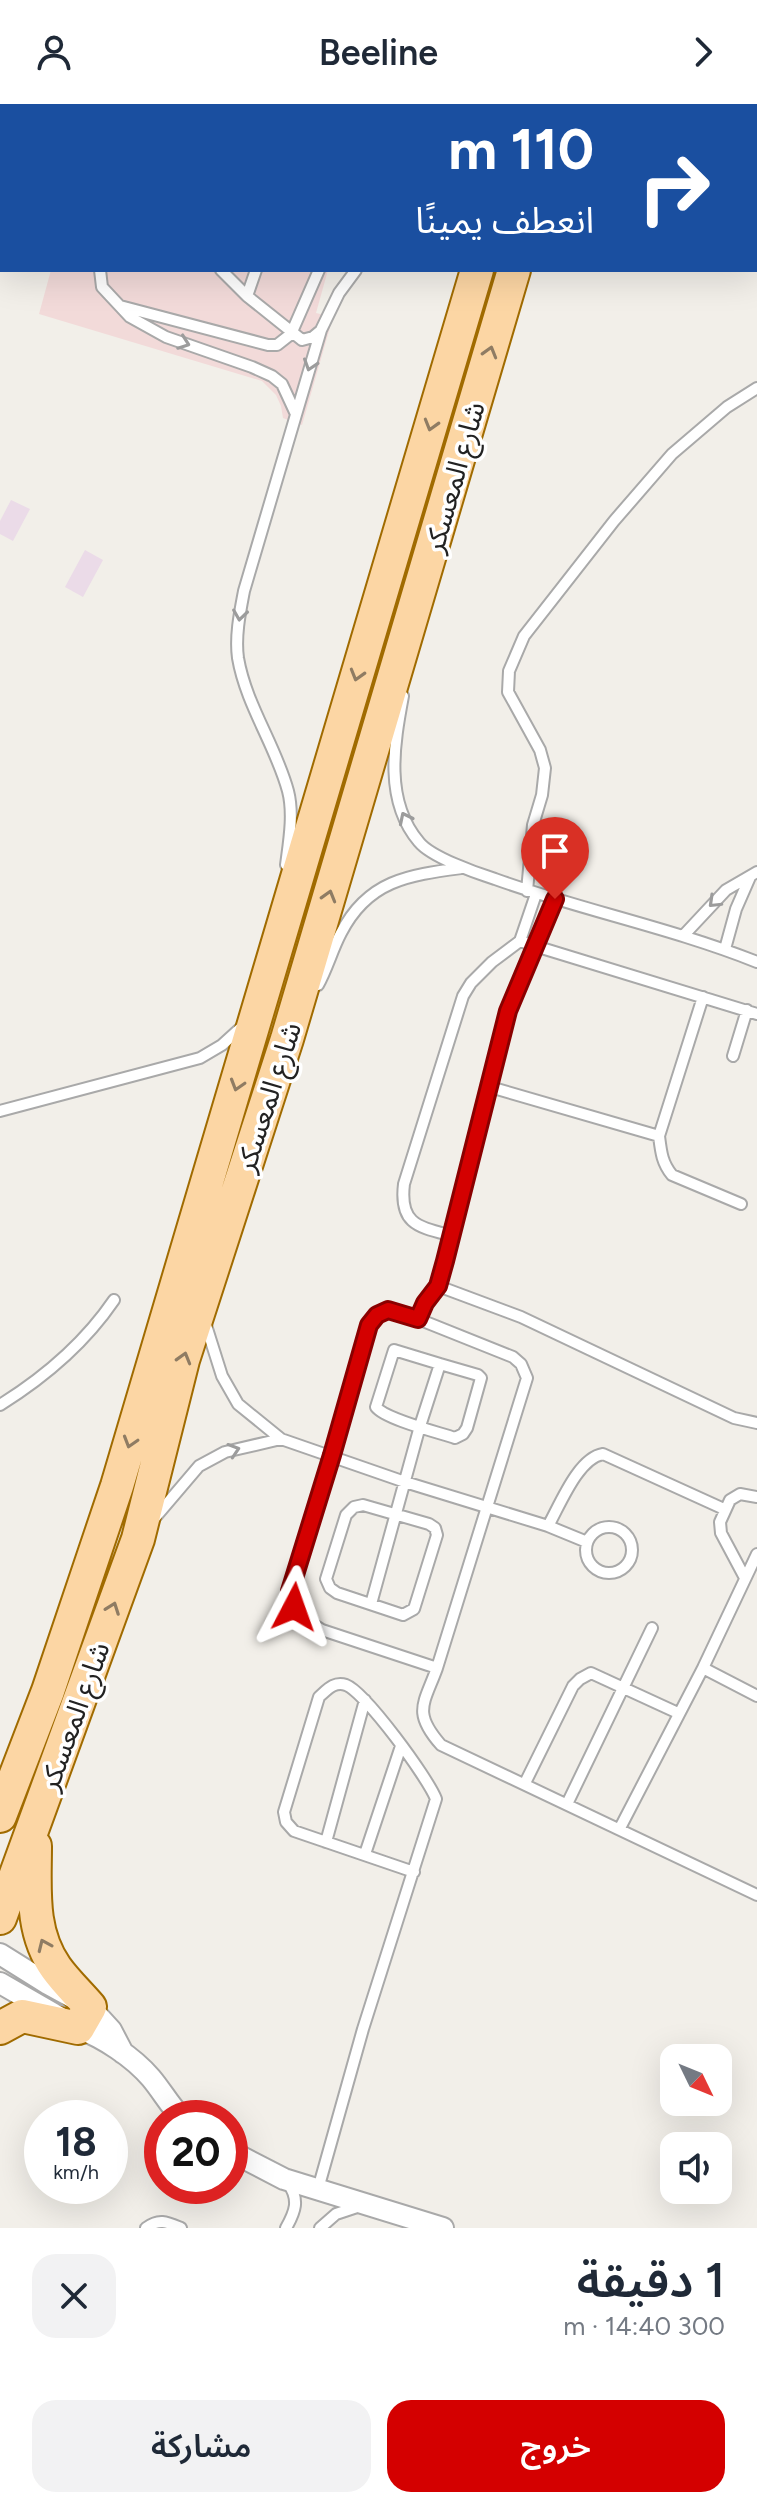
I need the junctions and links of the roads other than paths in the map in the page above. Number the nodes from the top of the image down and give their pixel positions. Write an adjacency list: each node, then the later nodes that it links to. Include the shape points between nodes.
1 (100, 272): 9 (lane, via 102,287)
2 (223, 272): 8 (lane)
3 (255, 272): 8 (lane)
4 (318, 272): 11 (lane)
5 (355, 272): 10 (lane)
6 (476, 272): 27 (main road, شارع المعسكر, one-way to 27)
7 (513, 272): 14 (main road, شارع المعسكر, one-way to 7)
8 (247, 296): 11 (lane)
9 (117, 305): 11 (lane, via 268,345); 13 (lane, one-way to 13, via 166,337 272,376 282,384)
10 (321, 330): 11 (lane, via 306,340); 13 (lane, one-way to 13)
11 (291, 334)
12 (757, 388): 19 (lane, via 672,454 524,636 509,671 508,692 545,768 533,825)
13 (295, 412): 27 (lane, one-way to 27, via 238,622 244,680 290,806)
14 (428, 568): 15 (lane); 32 (main road, شارع المعسكر, one-way to 14)
15 (407, 673)
16 (405, 688): 17 (lane, one-way to 16, via 420,844 398,801 393,774)
17 (462, 868): 19 (lane); 32 (lane, via 392,881 356,910)
18 (754, 874): 21 (lane, one-way to 21, via 726,890); 24 (lane, via 736,909)
19 (532, 892): 20 (lane); 22 (lane)
20 (555, 899): 21 (lane); 23 (lane)
21 (683, 936): 24 (lane)
22 (520, 941): 23 (lane); 38 (lane, via 492,962 463,996 404,1184 402,1204 408,1216 422,1228)
23 (535, 946): 29 (lane); 34 (lane, via 508,1011)
24 (725, 949): 25 (lane)
25 (741, 955): 26 (lane); 28 (lane)
26 (757, 956)
27 (272, 961): 30 (main road, شارع المعسكر)
28 (757, 962)
29 (703, 997): 31 (lane); 36 (lane)
30 (258, 1012): 35 (lane, via 200,1058); 64 (main road, شارع المعسكر, one-way to 64, via 117,1486)
31 (752, 1012): 33 (lane)
32 (287, 1039): 41 (main road, شارع المعسكر)
33 (733, 1056)
34 (490, 1087): 36 (lane); 38 (lane)
35 (0, 1111)
36 (659, 1136): 37 (lane, via 661,1155 672,1175)
37 (741, 1204)
38 (453, 1236): 39 (lane)
39 (438, 1286): 42 (lane); 45 (lane, via 521,1317 734,1418)
40 (114, 1300): 44 (lane, via 64,1359)
41 (200, 1306): 47 (lane, via 222,1376 238,1404); 55 (main road, شارع المعسكر, one-way to 41)
42 (418, 1319): 48 (lane, via 388,1310 369,1325); 51 (lane, via 513,1357 527,1378)
43 (440, 1364): 46 (lane); 46 (lane, via 478,1375 482,1382 463,1434 455,1438); 46 (lane, via 398,1350 389,1364 376,1407)
44 (0, 1405)
45 (757, 1423)
46 (420, 1426): 49 (lane)
47 (281, 1439): 48 (lane); 55 (lane, one-way to 47, via 199,1466 225,1452)
48 (332, 1455): 49 (lane); 61 (lane, via 290,1591 294,1607 322,1630)
49 (405, 1482): 51 (lane); 53 (lane)
50 (757, 1497): 52 (lane, via 740,1494)
51 (485, 1507): 54 (lane); 61 (lane)
52 (724, 1509): 54 (lane, via 603,1454 593,1456 579,1472); 58 (lane, via 721,1533)
53 (395, 1514): 59 (lane); 59 (lane, via 429,1524 437,1535 414,1609 403,1615); 59 (lane, via 354,1507 346,1515 326,1579 337,1593)
54 (548, 1526): 56 (lane)
55 (138, 1539): 73 (main road, شارع المعسكر, one-way to 55)
56 (587, 1542): 56 (lane, via 586,1556 593,1568 607,1574 621,1570 630,1559 631,1545 624,1532 596,1530)
57 (757, 1554): 58 (lane)
58 (745, 1578): 62 (lane)
59 (371, 1604)
60 (652, 1628): 63 (lane)
61 (437, 1668): 70 (lane, via 421,1712 428,1730 441,1745)
62 (703, 1668): 65 (lane); 67 (lane)
63 (623, 1687): 67 (lane); 70 (lane, via 591,1673 580,1679); 71 (lane)
64 (48, 1691): 69 (main road, via 17,1734); 72 (main road, شارع المعسكر)
65 (757, 1696)
66 (365, 1700): 68 (lane); 75 (lane); 75 (lane, via 344,1684 333,1685 319,1697 284,1812 294,1831)
67 (678, 1713): 74 (lane)
68 (401, 1746): 76 (lane); 77 (lane, via 436,1799)
69 (0, 1775)
70 (525, 1783): 71 (lane)
71 (567, 1804): 74 (lane)
72 (0, 1816)
73 (36, 1823): 79 (main road, شارع المعسكر); 82 (main road, one-way to 73, via 37,1929)
74 (620, 1828): 78 (lane)
75 (326, 1842): 76 (lane)
76 (365, 1854): 77 (lane)
77 (414, 1872): 87 (lane)
78 (757, 1895)
79 (0, 1918)
80 (0, 1954): 82 (street)
81 (0, 1983): 82 (street)
82 (84, 2018): 83 (main road, via 22,2016); 84 (street, via 111,2030 123,2053)
83 (0, 2028)
84 (168, 2100)
85 (248, 2160): 86 (street)
86 (284, 2179): 87 (street); 91 (lane, via 296,2203)
87 (318, 2189): 88 (street)
88 (367, 2205): 92 (lane, via 336,2214); 93 (street)
89 (146, 2228): 90 (lane, via 164,2221)
90 (181, 2228)
91 (286, 2228)
92 (320, 2228)
93 (443, 2228)

